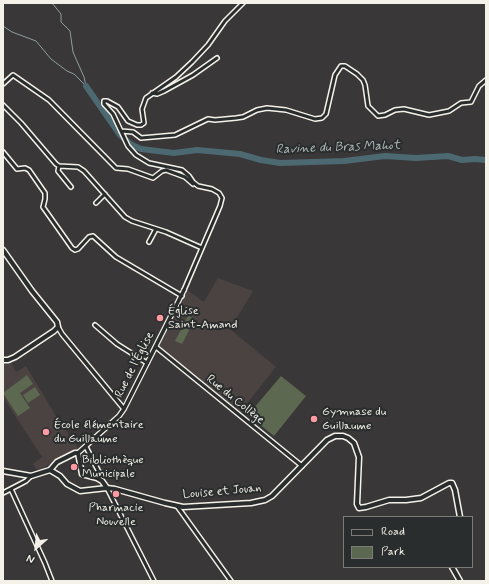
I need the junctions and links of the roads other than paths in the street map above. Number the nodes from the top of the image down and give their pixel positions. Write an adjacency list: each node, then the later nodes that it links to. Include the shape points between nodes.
1 (243, 3): 5 (street, via 225,21 208,45 176,77)
2 (217, 58): 5 (street, via 164,92)
3 (486, 80): 7 (street, via 471,102 461,103 449,111 429,115 404,109 378,116 368,106 366,85 363,80 345,66 341,66 335,75 326,114 322,118 315,119 286,110 266,108 243,117 208,120 175,135 141,138 133,132)
4 (3, 84): 10 (street, via 13,75 49,100 116,168 153,178 166,170 185,177)
5 (152, 93): 7 (street, via 143,105 144,123 141,125 128,122 118,107 104,102)
6 (3, 105): 9 (street)
7 (121, 131): 10 (street, via 128,146 136,155 149,163 182,170)
8 (3, 152): 19 (street, via 17,169 29,170 44,194 43,207 72,248 78,249 93,236 116,257)
9 (59, 166): 11 (street, via 58,170); 12 (street, via 78,167)
10 (198, 186): 16 (street, Rue de l'Église, via 212,189 222,198)
11 (71, 187)
12 (105, 194): 13 (street); 14 (street, via 125,217)
13 (96, 203)
14 (156, 229): 15 (street); 16 (street)
15 (149, 242)
16 (202, 248): 18 (street, Rue de l'Église)
17 (3, 250): 21 (main road)
18 (184, 290): 19 (street, Rue de l'Église)
19 (182, 296): 22 (street, Rue de l'Église)
20 (95, 325): 24 (street, via 117,344)
21 (58, 326): 23 (main road, via 15,357); 25 (street)
22 (156, 347): 24 (street, Rue de l'Église); 28 (street, Rue du Collège)
23 (3, 360)
24 (147, 363): 25 (street, Rue de l'Église)
25 (124, 409): 26 (street, Rue de l'Église)
26 (86, 447): 27 (street, Rue de l'Église); 31 (street)
27 (78, 453): 29 (main road, via 57,462); 33 (main road, Louise et Jouan, via 82,474 97,478)
28 (302, 466): 36 (main road, Louise et Jouan, via 277,493 265,500); 37 (main road, Louise et Jouan, via 327,440 343,436 354,443 359,457 359,508 389,500 421,498 452,483)
29 (50, 470): 32 (main road); 33 (main road, Louise et Jouan, via 80,491)
30 (3, 471): 32 (main road)
31 (99, 472)
32 (31, 476): 34 (street)
33 (107, 488): 36 (main road, Louise et Jouan); 40 (street)
34 (11, 489): 35 (street); 39 (street)
35 (3, 493)
36 (177, 506): 41 (street)
37 (460, 516)
38 (453, 568): 42 (main road)
39 (52, 581)
40 (154, 581)
41 (232, 581)
42 (460, 581)

